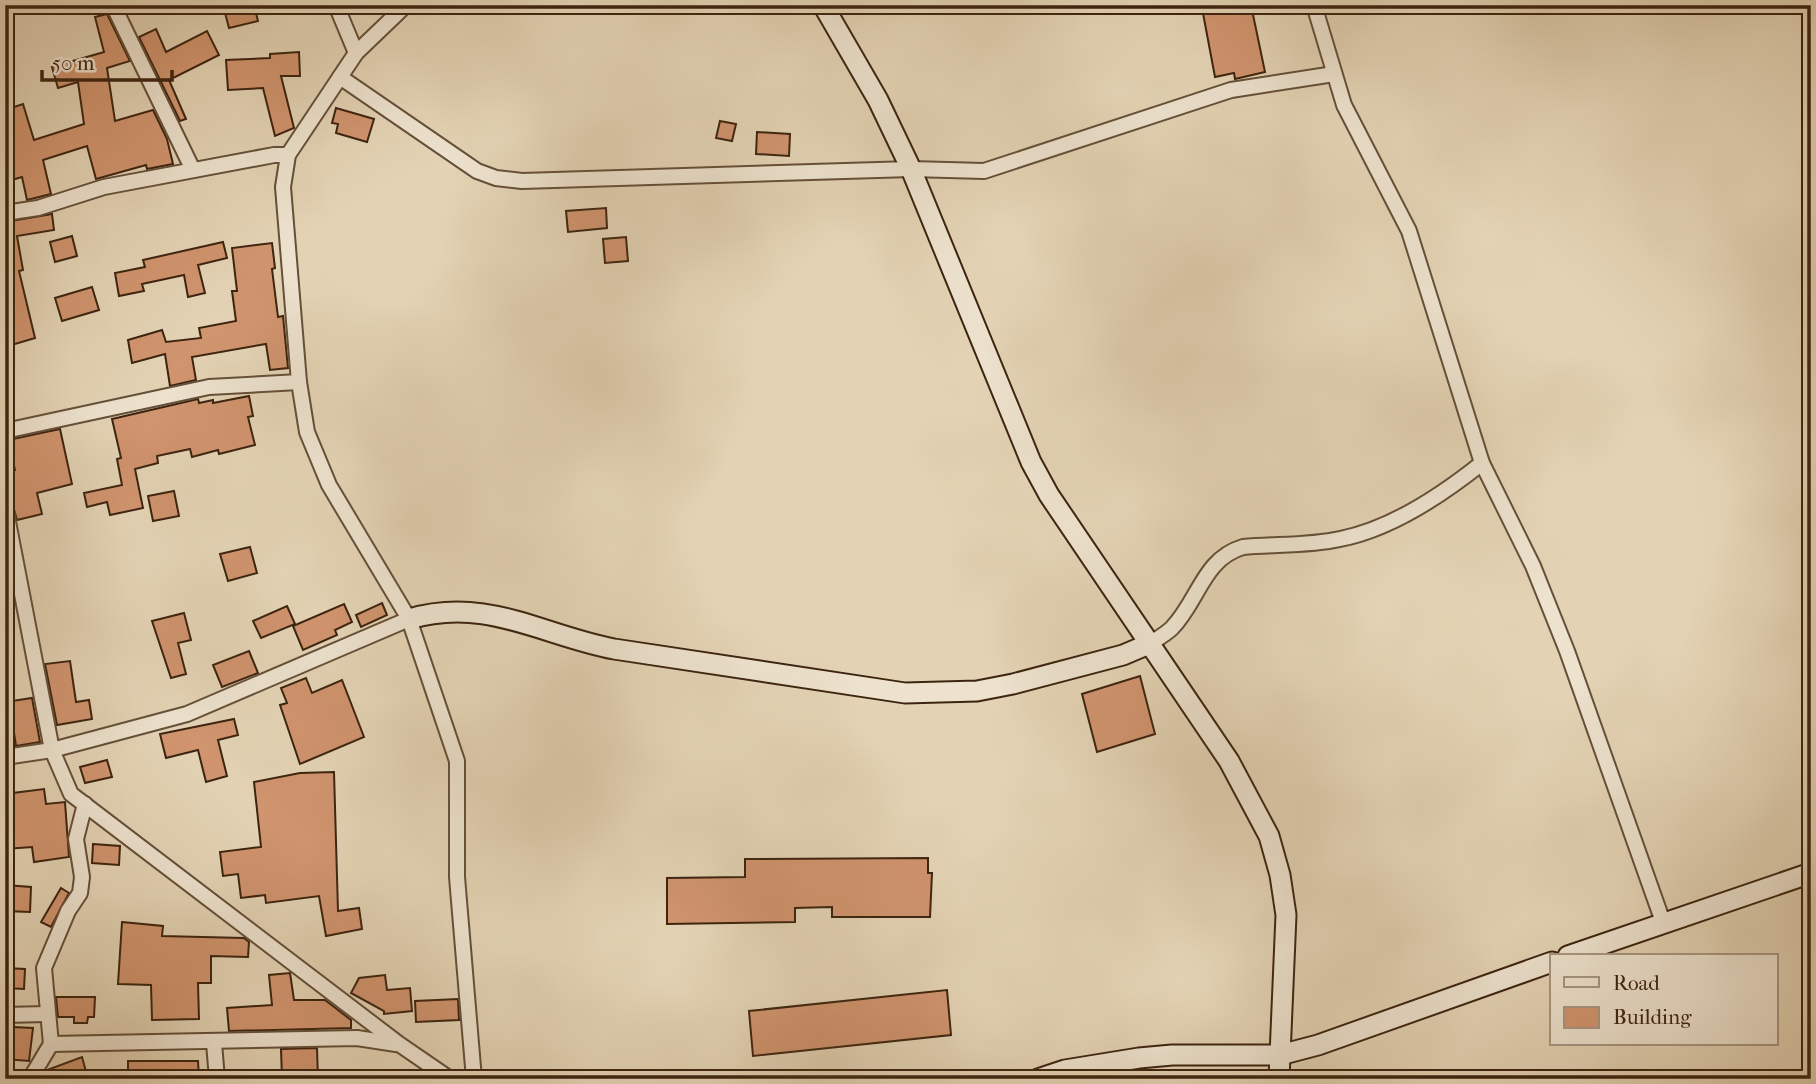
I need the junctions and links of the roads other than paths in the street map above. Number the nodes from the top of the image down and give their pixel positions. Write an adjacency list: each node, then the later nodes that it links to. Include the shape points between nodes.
1 (113, 5): 11 (street)
2 (336, 5): 6 (street)
3 (407, 5): 6 (street)
4 (823, 5): 10 (street)
5 (1314, 5): 7 (street)
6 (356, 53): 8 (street)
7 (1334, 74): 10 (street, via 1231,90 997,169); 15 (street, via 1344,105 1409,232)
8 (340, 77): 9 (street); 10 (street, via 477,171 509,180)
9 (288, 155): 11 (street); 13 (street, via 283,187)
10 (911, 169): 18 (street, via 1031,462)
11 (193, 170): 12 (street)
12 (5, 213)
13 (299, 382): 14 (street, via 209,387); 17 (street, via 317,461)
14 (5, 431)
15 (1482, 463): 18 (street, via 1447,490 1350,536 1229,551 1215,562 1171,629); 23 (street, via 1533,566 1567,651)
16 (5, 509): 19 (street)
17 (409, 619): 18 (street, via 443,611 485,612 614,649 905,693 977,691 1013,684); 19 (street, via 187,714); 35 (street, via 457,761 457,877)
18 (1149, 644): 31 (street, via 1252,800 1275,853 1287,937)
19 (52, 750): 20 (street); 21 (street, via 71,794)
20 (5, 757)
21 (85, 804): 26 (street, via 76,839 80,893 44,968); 30 (street)
22 (1811, 873): 23 (street)
23 (1663, 922): 24 (street)
24 (1575, 954)
25 (1550, 963): 31 (street)
26 (46, 1014): 27 (street); 29 (street)
27 (5, 1015)
28 (214, 1043): 29 (street); 30 (street, via 357,1038); 33 (street)
29 (51, 1044): 32 (street)
30 (399, 1044): 34 (street)
31 (1280, 1055): 36 (street, via 1171,1055 1096,1064); 37 (street)
32 (30, 1079)
33 (217, 1079)
34 (450, 1079)
35 (474, 1079)
36 (1038, 1079)
37 (1279, 1079)

